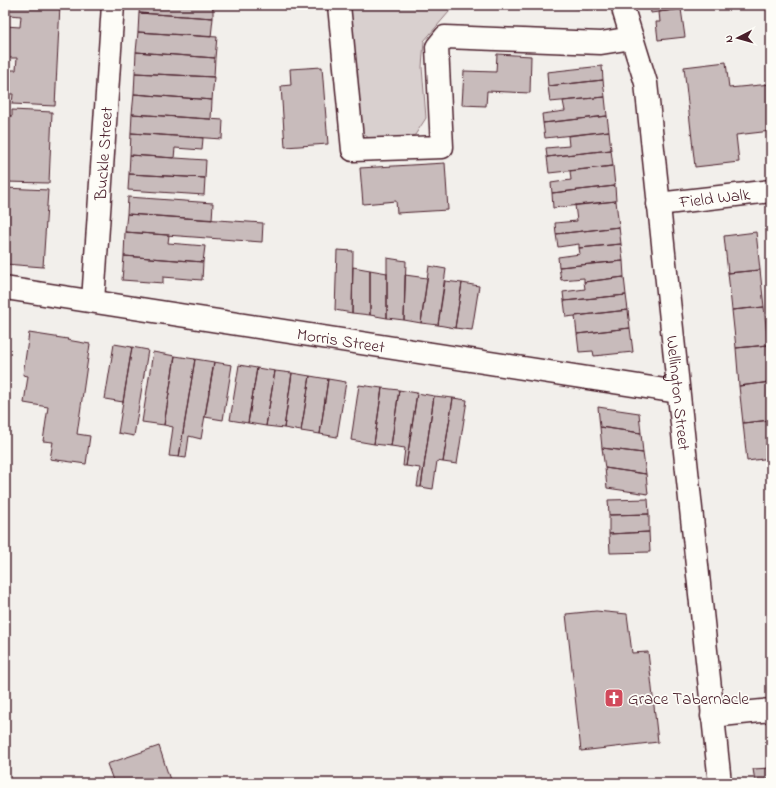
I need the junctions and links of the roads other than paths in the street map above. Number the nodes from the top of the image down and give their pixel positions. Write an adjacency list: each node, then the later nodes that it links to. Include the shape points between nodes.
1 (113, 5): 8 (street, Buckle Street)
2 (339, 5): 4 (street, via 353,150 442,147 437,47 444,37 601,43)
3 (623, 5): 4 (street, Wellington Street)
4 (632, 38): 6 (street, Wellington Street, via 646,83)
5 (771, 191): 6 (street, Field Walk)
6 (658, 204): 9 (street, Wellington Street)
7 (5, 288): 8 (street, Morris Street)
8 (93, 301): 9 (street, Morris Street)
9 (678, 392): 11 (street, Wellington Street)
10 (771, 710): 11 (street)
11 (712, 716): 12 (street, Wellington Street)
12 (720, 783)

